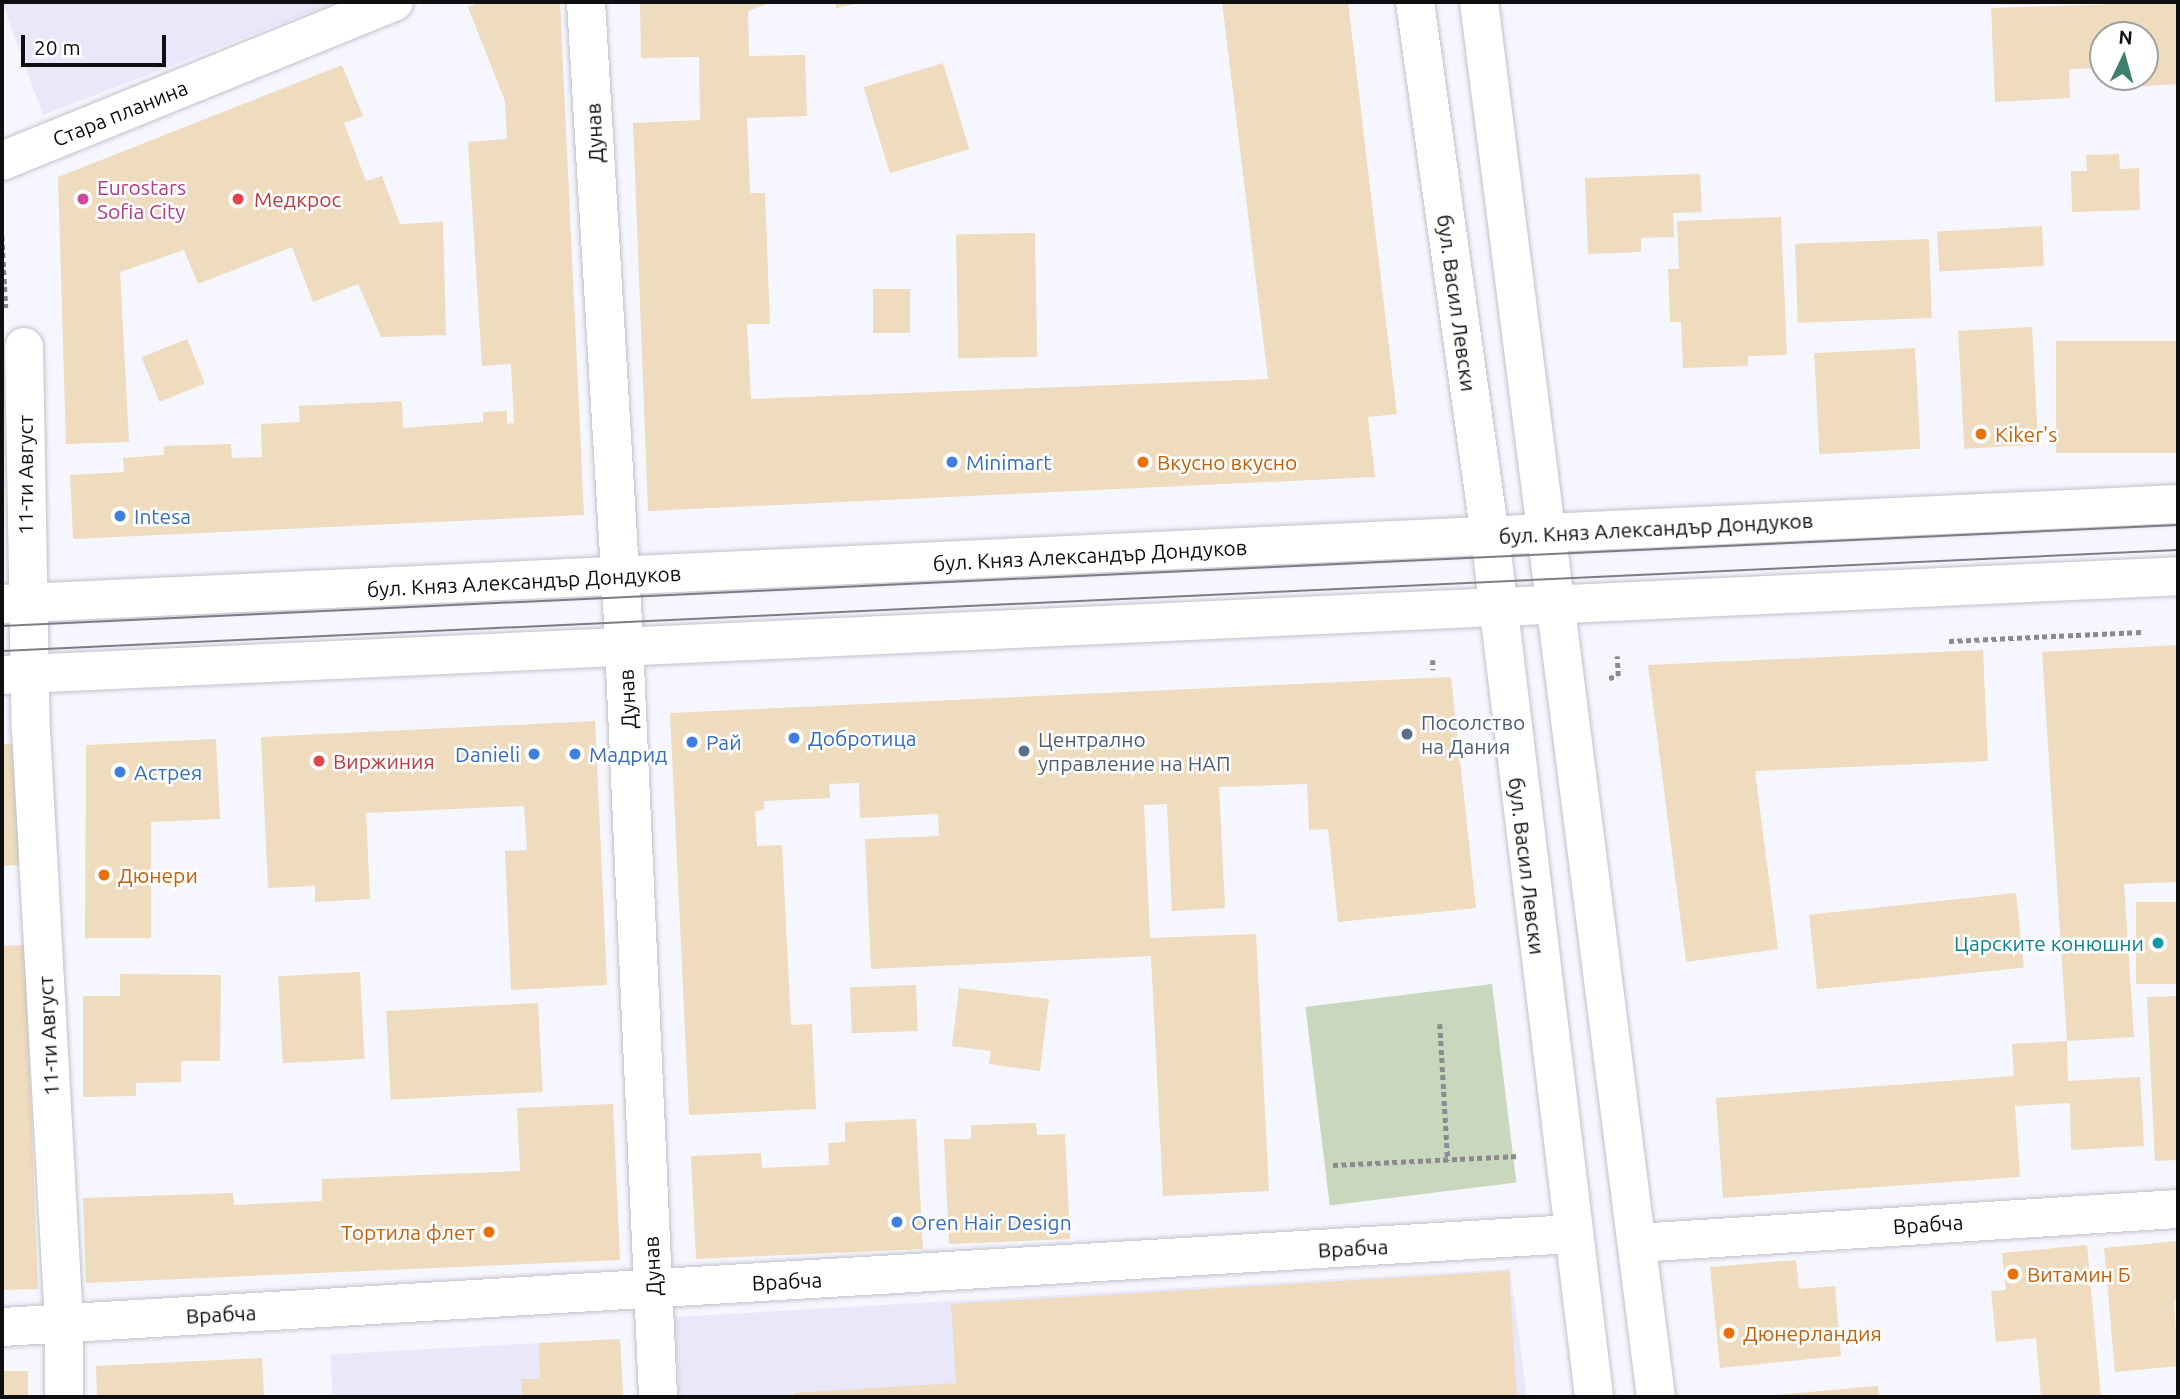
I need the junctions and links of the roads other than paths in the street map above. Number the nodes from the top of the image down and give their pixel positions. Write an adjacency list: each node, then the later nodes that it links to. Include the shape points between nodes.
1 (394, 2): 5 (main road, Стара планина)
2 (586, 2): 10 (main road, Дунав)
3 (1415, 2): 9 (main road, бул. Васил Левски)
4 (1479, 2): 8 (main road)
5 (2, 161)
6 (24, 347): 12 (main road, 11-ти Август)
7 (2178, 504): 8 (main road, бул. Княз Александър Дондуков)
8 (1545, 534): 9 (main road, бул. Княз Александър Дондуков); 13 (main road)
9 (1490, 536): 10 (main road, бул. Княз Александър Дондуков); 14 (main road, бул. Васил Левски)
10 (620, 576): 12 (main road, бул. Княз Александър Дондуков); 15 (main road, Дунав)
11 (2178, 576): 13 (main road)
12 (14, 604): 16 (main road)
13 (1553, 604): 14 (main road); 19 (main road)
14 (1496, 606): 15 (main road); 18 (main road, бул. Васил Левски)
15 (624, 646): 16 (main road); 20 (main road, Дунав)
16 (16, 675): 21 (main road, 11-ти Август)
17 (2178, 1209): 19 (main road, Врабча)
18 (1573, 1234): 20 (main road, Врабча); 25 (main road, бул. Васил Левски)
19 (1637, 1243): 26 (main road)
20 (653, 1288): 21 (main road, Врабча); 24 (main road, Дунав)
21 (64, 1323): 22 (main road, Врабча); 23 (main road, 11-ти Август)
22 (2, 1327)
23 (64, 1397)
24 (658, 1397)
25 (1594, 1397)
26 (1656, 1397)

